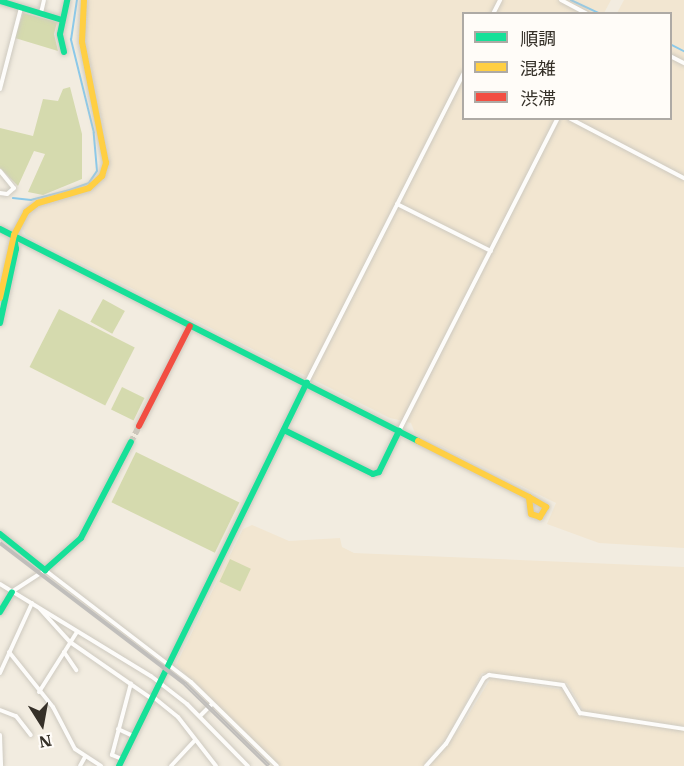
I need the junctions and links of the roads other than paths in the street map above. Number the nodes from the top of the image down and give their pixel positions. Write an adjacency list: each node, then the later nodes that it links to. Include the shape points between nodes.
1 (44, 0): 8 (street)
2 (67, 0): 9 (street)
3 (84, 0): 20 (street, via 82,42 105,148 104,170 89,188 31,207)
4 (561, 0): 7 (street)
5 (0, 1): 6 (street)
6 (20, 5): 8 (street); 12 (street)
7 (583, 12)
8 (40, 14): 9 (street)
9 (62, 20): 10 (street, via 59,41)
10 (64, 52)
11 (462, 76): 18 (street)
12 (0, 87)
13 (557, 120): 21 (street)
14 (573, 120): 16 (street)
15 (0, 171): 17 (street, via 14,188 7,194)
16 (684, 178)
17 (0, 193)
18 (397, 204): 21 (street); 25 (street)
19 (0, 229): 20 (street)
20 (14, 235): 22 (street); 23 (street, via 16,249); 24 (street)
21 (491, 251): 28 (street)
22 (0, 298)
23 (0, 323)
24 (190, 326): 25 (street); 26 (street)
25 (307, 383): 27 (street); 28 (street)
26 (140, 426)
27 (284, 430): 28 (street, via 373,474 379,472); 42 (street)
28 (399, 431): 30 (street)
29 (131, 442): 32 (street, via 81,538)
30 (529, 497): 30 (street, via 546,507 543,513 535,517)
31 (0, 534): 32 (street)
32 (45, 570): 34 (street); 42 (street)
33 (0, 584): 34 (street)
34 (12, 592): 35 (street); 37 (street)
35 (32, 603): 36 (street); 40 (street)
36 (38, 607): 38 (street); 39 (street)
37 (0, 612)
38 (77, 632): 39 (street); 45 (street)
39 (70, 642): 41 (street); 46 (street)
40 (9, 652): 44 (street); 47 (street)
41 (64, 652): 43 (street); 47 (street)
42 (168, 664): 45 (street); 49 (street)
43 (76, 670)
44 (0, 673)
45 (159, 682): 48 (street); 51 (street)
46 (131, 683): 48 (street); 52 (street)
47 (39, 692): 58 (street, via 53,706 67,738)
48 (152, 697): 56 (street); 57 (street, via 178,717)
49 (212, 704): 51 (street); 66 (street)
50 (0, 710): 55 (street, via 16,717)
51 (200, 716): 65 (street)
52 (118, 729): 56 (street); 59 (street, via 112,755)
53 (684, 729): 67 (street, via 579,713 563,685 489,675 446,744)
54 (0, 735): 60 (street)
55 (31, 735)
56 (133, 736): 59 (street)
57 (195, 740): 63 (street); 64 (street)
58 (85, 757): 61 (street); 62 (street)
59 (120, 763)
60 (1, 766)
61 (80, 766)
62 (100, 766)
63 (171, 766)
64 (216, 766)
65 (248, 766)
66 (277, 766)
67 (426, 766)

